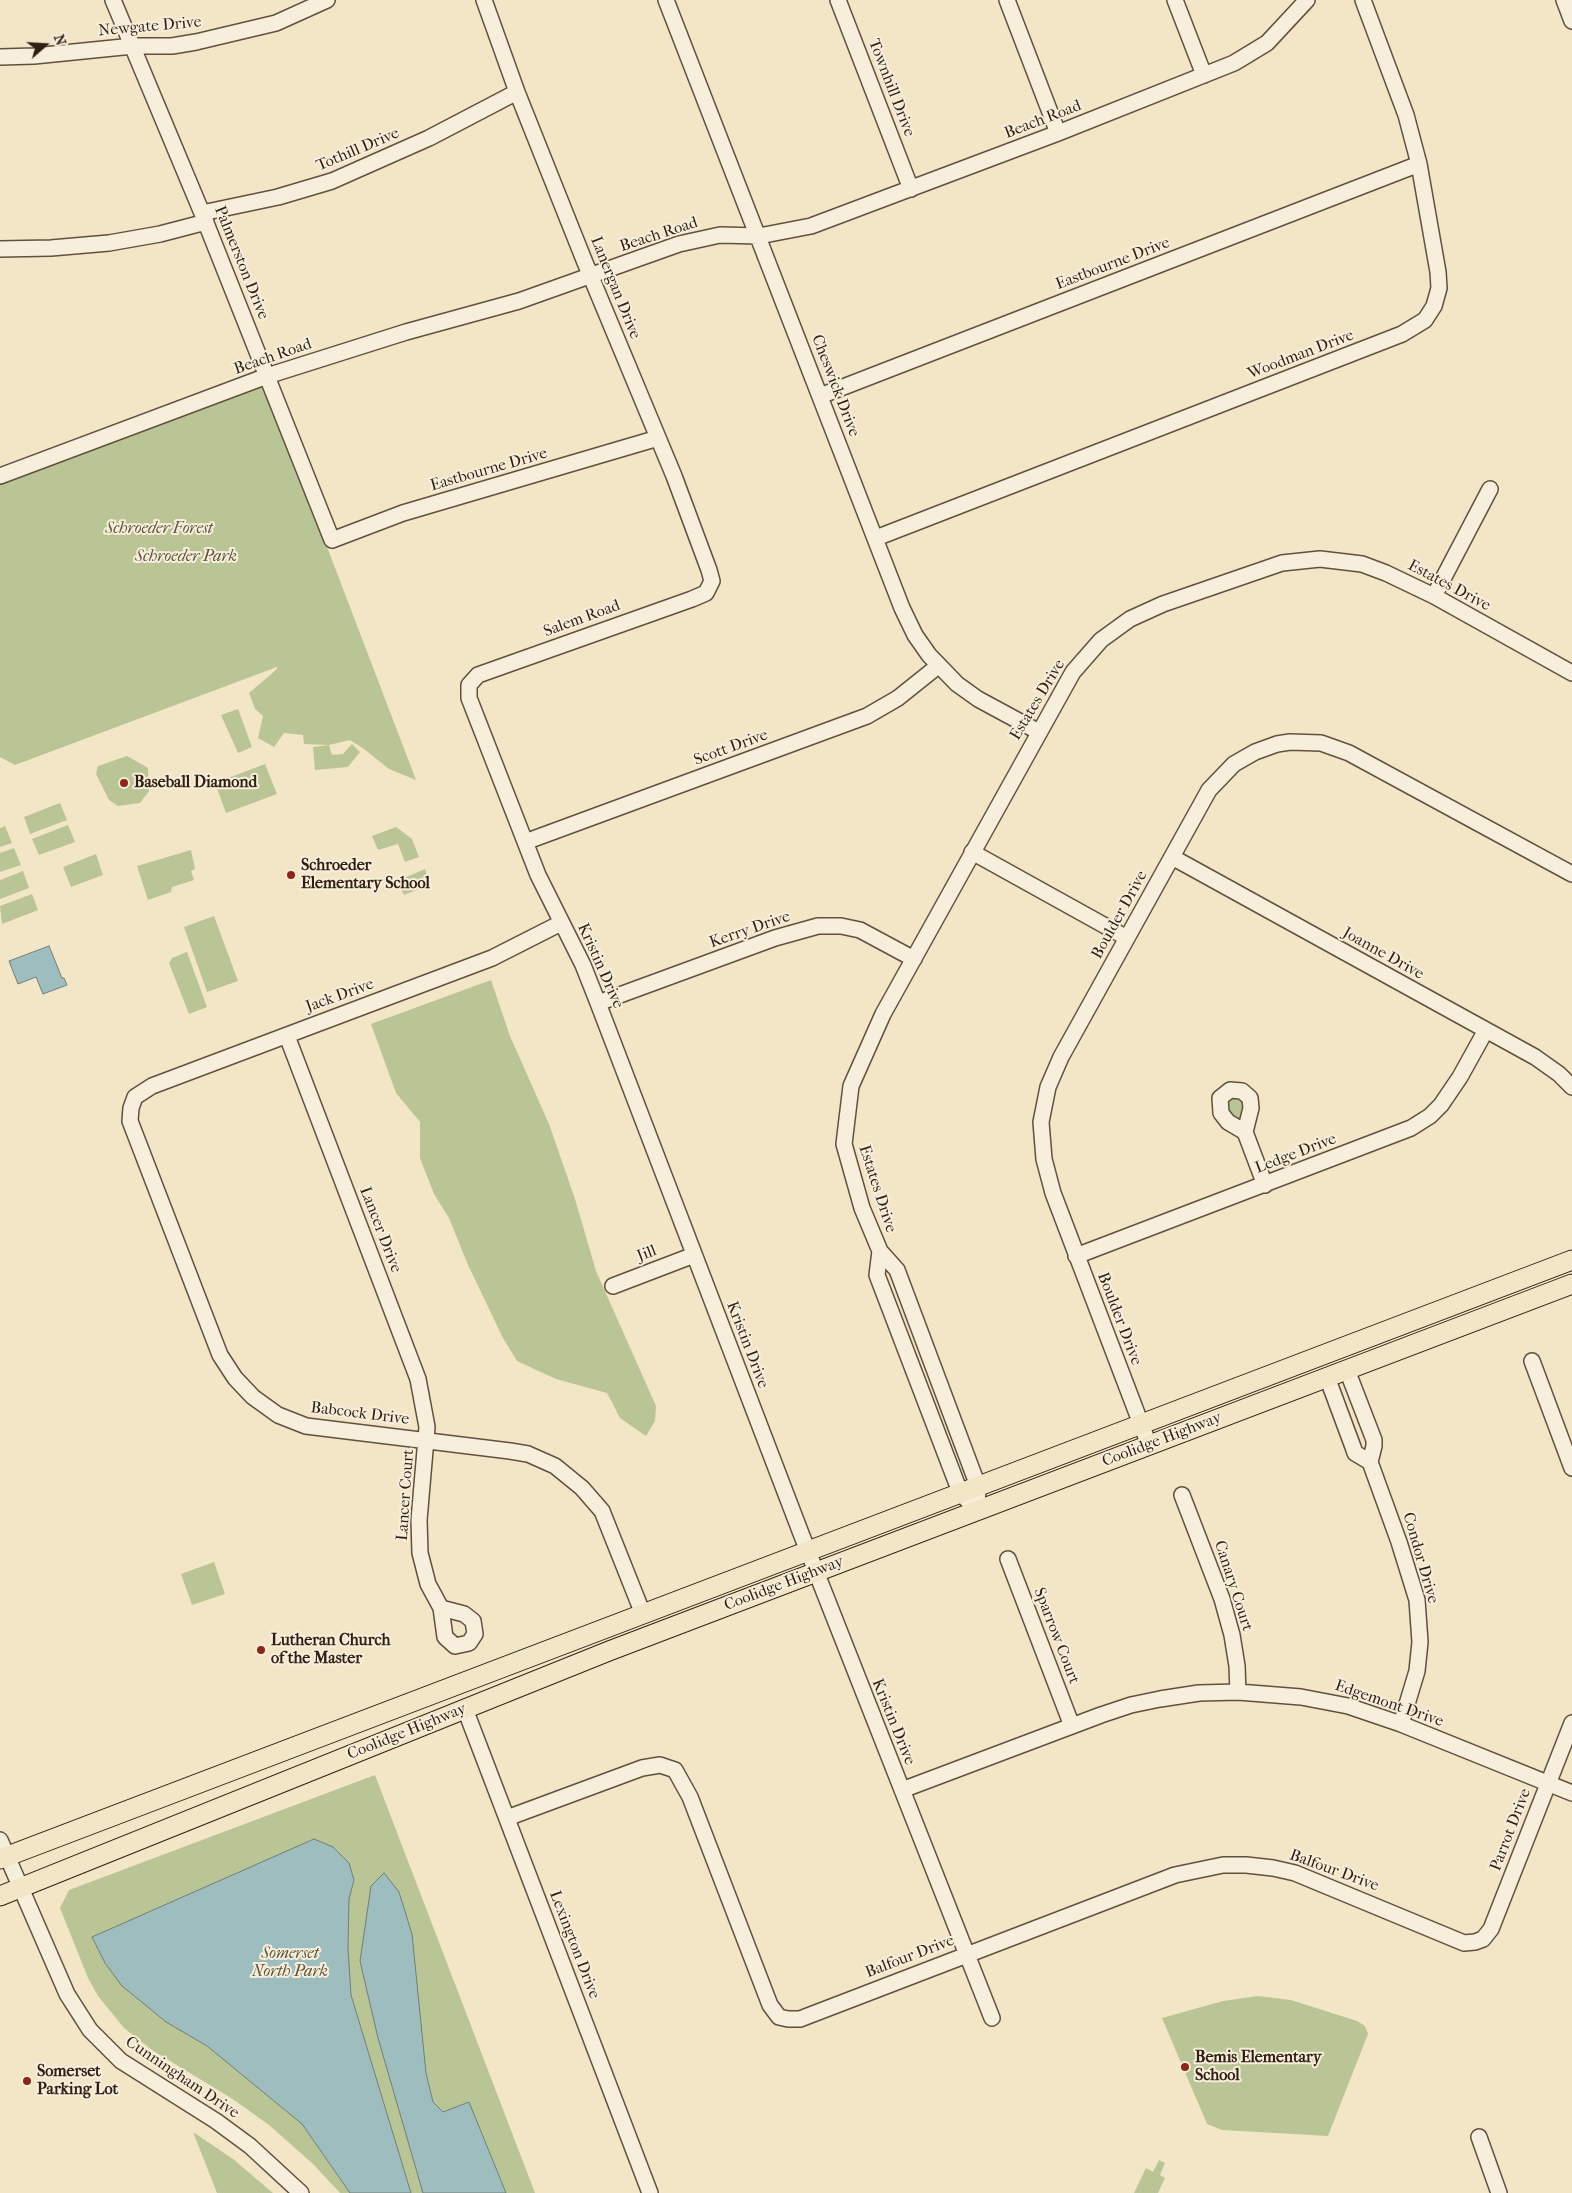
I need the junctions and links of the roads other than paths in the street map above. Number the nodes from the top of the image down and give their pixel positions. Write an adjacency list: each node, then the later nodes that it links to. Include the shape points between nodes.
1 (113, 0): 12 (street, Palmerston Drive)
2 (327, 0): 12 (street, Newgate Drive, via 276,22 233,35 172,46)
3 (484, 0): 15 (street, Lanergan Drive)
4 (666, 0): 20 (street, Cheswick Drive)
5 (838, 0): 18 (street, Townhill Drive)
6 (1007, 0): 16 (street)
7 (1175, 0): 14 (street)
8 (1307, 0): 14 (street, Beach Road, via 1258,50)
9 (1363, 0): 17 (street, Woodman Drive, via 1406,116)
10 (1564, 0): 11 (street)
11 (1572, 21)
12 (133, 46): 13 (street, Newgate Drive); 19 (street, Palmerston Drive)
13 (0, 57)
14 (1204, 75): 16 (street, Beach Road)
15 (517, 92): 19 (street, Tothill Drive, via 429,138 332,181); 22 (street, Lanergan Drive)
16 (1058, 133): 18 (street, Beach Road)
17 (1419, 164): 24 (street, Eastbourne Drive); 28 (street, Woodman Drive, via 1439,288 1434,306 1416,327)
18 (911, 189): 20 (street, Beach Road, via 811,226)
19 (204, 218): 21 (street, Tothill Drive, via 160,234 109,243); 23 (street, Palmerston Drive)
20 (758, 236): 22 (street, Beach Road, via 699,238); 24 (street, Cheswick Drive)
21 (0, 249)
22 (591, 277): 23 (street, Beach Road); 25 (street, Lanergan Drive)
23 (267, 376): 26 (street, Beach Road); 29 (street, Palmerston Drive)
24 (820, 396): 28 (street, Cheswick Drive)
25 (658, 438): 29 (street, Eastbourne Drive, via 411,511); 30 (street, Lanergan Drive, via 709,570 712,581)
26 (0, 476)
27 (1490, 489): 31 (street)
28 (876, 538): 32 (street, Cheswick Drive, via 917,639)
29 (332, 540)
30 (709, 589): 34 (street, Salem Road, via 702,596 484,672)
31 (1434, 596): 33 (street, Estates Drive); 35 (street, Estates Drive, via 1375,568 1348,561 1295,560 1263,568 1130,619 1102,640 1073,672)
32 (938, 666): 35 (street, Cheswick Drive, via 966,691); 36 (street, Scott Drive, via 898,698 867,716)
33 (1572, 673)
34 (469, 685): 36 (street, Kristin Drive, via 472,708)
35 (1038, 732): 37 (street, Estates Drive)
36 (525, 842): 40 (street, Kristin Drive)
37 (972, 852): 41 (street); 42 (street, Estates Drive)
38 (1172, 856): 39 (street, Boulder Drive, via 1210,790 1234,764 1266,748 1290,742 1310,742 1349,752); 41 (street, Boulder Drive); 44 (street, Joanne Drive)
39 (1572, 874)
40 (561, 923): 43 (street, Kristin Drive); 45 (street, Jack Drive, via 492,958)
41 (1128, 938): 52 (street, Boulder Drive, via 1061,1057 1048,1087 1043,1111 1041,1134 1046,1173)
42 (914, 959): 43 (street, Kerry Drive, via 860,930 818,926 775,938); 50 (street, Estates Drive, via 883,1014 851,1086 844,1144 862,1208)
43 (598, 1003): 51 (street, Kristin Drive)
44 (1486, 1030): 46 (street, Joanne Drive, via 1546,1064); 49 (street, Ledge Drive, via 1449,1094 1421,1122)
45 (287, 1036): 47 (street, Jack Drive, via 152,1086); 60 (street, Lancer Drive, via 418,1379)
46 (1572, 1088)
47 (132, 1102): 60 (street, Babcock Drive, via 132,1129 210,1333 226,1366 244,1389 264,1406 306,1426)
48 (1245, 1132): 49 (street)
49 (1265, 1185): 52 (street, Ledge Drive)
50 (880, 1251): 64 (street, Estates Drive, via 897,1270); 65 (street, Estates Drive, via 877,1275)
51 (694, 1255): 55 (street, Jill); 68 (street, Kristin Drive)
52 (1076, 1256): 59 (street, Boulder Drive)
53 (1572, 1260): 59 (main road, Coolidge Highway)
54 (1572, 1284): 57 (main road, Coolidge Highway)
55 (613, 1286)
56 (1532, 1361): 63 (street)
57 (1347, 1370): 58 (main road, Coolidge Highway); 62 (street, Condor Drive, via 1374,1440)
58 (1327, 1377): 61 (main road, Coolidge Highway); 62 (street, Condor Drive, via 1352,1447)
59 (1141, 1425): 61 (street, Boulder Drive); 64 (main road, Coolidge Highway)
60 (427, 1440): 71 (street, Lancer Court, via 418,1542 428,1584); 72 (street, Babcock Drive, via 528,1454 567,1474 602,1511)
61 (1148, 1445): 67 (main road, Coolidge Highway)
62 (1370, 1462): 80 (street, Condor Drive, via 1417,1600 1420,1642 1417,1671)
63 (1572, 1468)
64 (978, 1486): 65 (main road, Coolidge Highway); 67 (street, Estates Drive)
65 (960, 1492): 67 (street, Estates Drive); 68 (main road, Coolidge Highway)
66 (1182, 1495): 74 (street, Canary Court, via 1222,1599 1232,1635)
67 (977, 1510): 70 (main road, Coolidge Highway)
68 (808, 1551): 70 (street, Kristin Drive); 72 (main road, Coolidge Highway)
69 (1008, 1560): 81 (street, Sparrow Court)
70 (816, 1572): 73 (main road, Coolidge Highway); 84 (street, Kristin Drive)
71 (442, 1608)
72 (643, 1614): 73 (main road, via 649,1626); 75 (main road, Coolidge Highway)
73 (645, 1637): 76 (main road, Coolidge Highway)
74 (1238, 1692): 80 (street, Edgemont Drive, via 1326,1700); 81 (street, Edgemont Drive, via 1160,1698)
75 (436, 1693): 77 (main road, Coolidge Highway); 78 (main road, via 430,1702)
76 (465, 1709): 78 (main road, Coolidge Highway); 86 (street, Lexington Drive)
77 (374, 1716): 82 (main road, via 383,1732); 87 (main road, Coolidge Highway)
78 (436, 1721): 82 (main road, Coolidge Highway)
79 (1572, 1723): 83 (street, Parrot Drive)
80 (1401, 1724): 83 (street, Edgemont Drive)
81 (1072, 1726): 84 (street, Edgemont Drive)
82 (375, 1745): 88 (main road, Coolidge Highway)
83 (1548, 1784): 85 (street, Edgemont Drive); 90 (street, Parrot Drive, via 1491,1929 1483,1939)
84 (902, 1790): 91 (street, Kristin Drive)
85 (1572, 1793)
86 (507, 1818): 91 (street, Balfour Drive, via 642,1768 660,1765 675,1770 690,1797 770,2005 780,2016 788,2019 800,2019); 95 (street, Lexington Drive)
87 (2, 1852): 88 (street, Cunningham Drive)
88 (22, 1887): 89 (main road, Coolidge Highway); 94 (street, Cunningham Drive, via 67,1994 81,2019 100,2041 133,2069 244,2142)
89 (0, 1896)
90 (1475, 1942): 91 (street, Balfour Drive, via 1464,1943 1295,1873 1246,1865 1223,1865 1176,1875)
91 (967, 1954): 92 (street, Kristin Drive)
92 (992, 2018)
93 (1479, 2137): 96 (street)
94 (301, 2193)
95 (650, 2193)
96 (1499, 2193)

